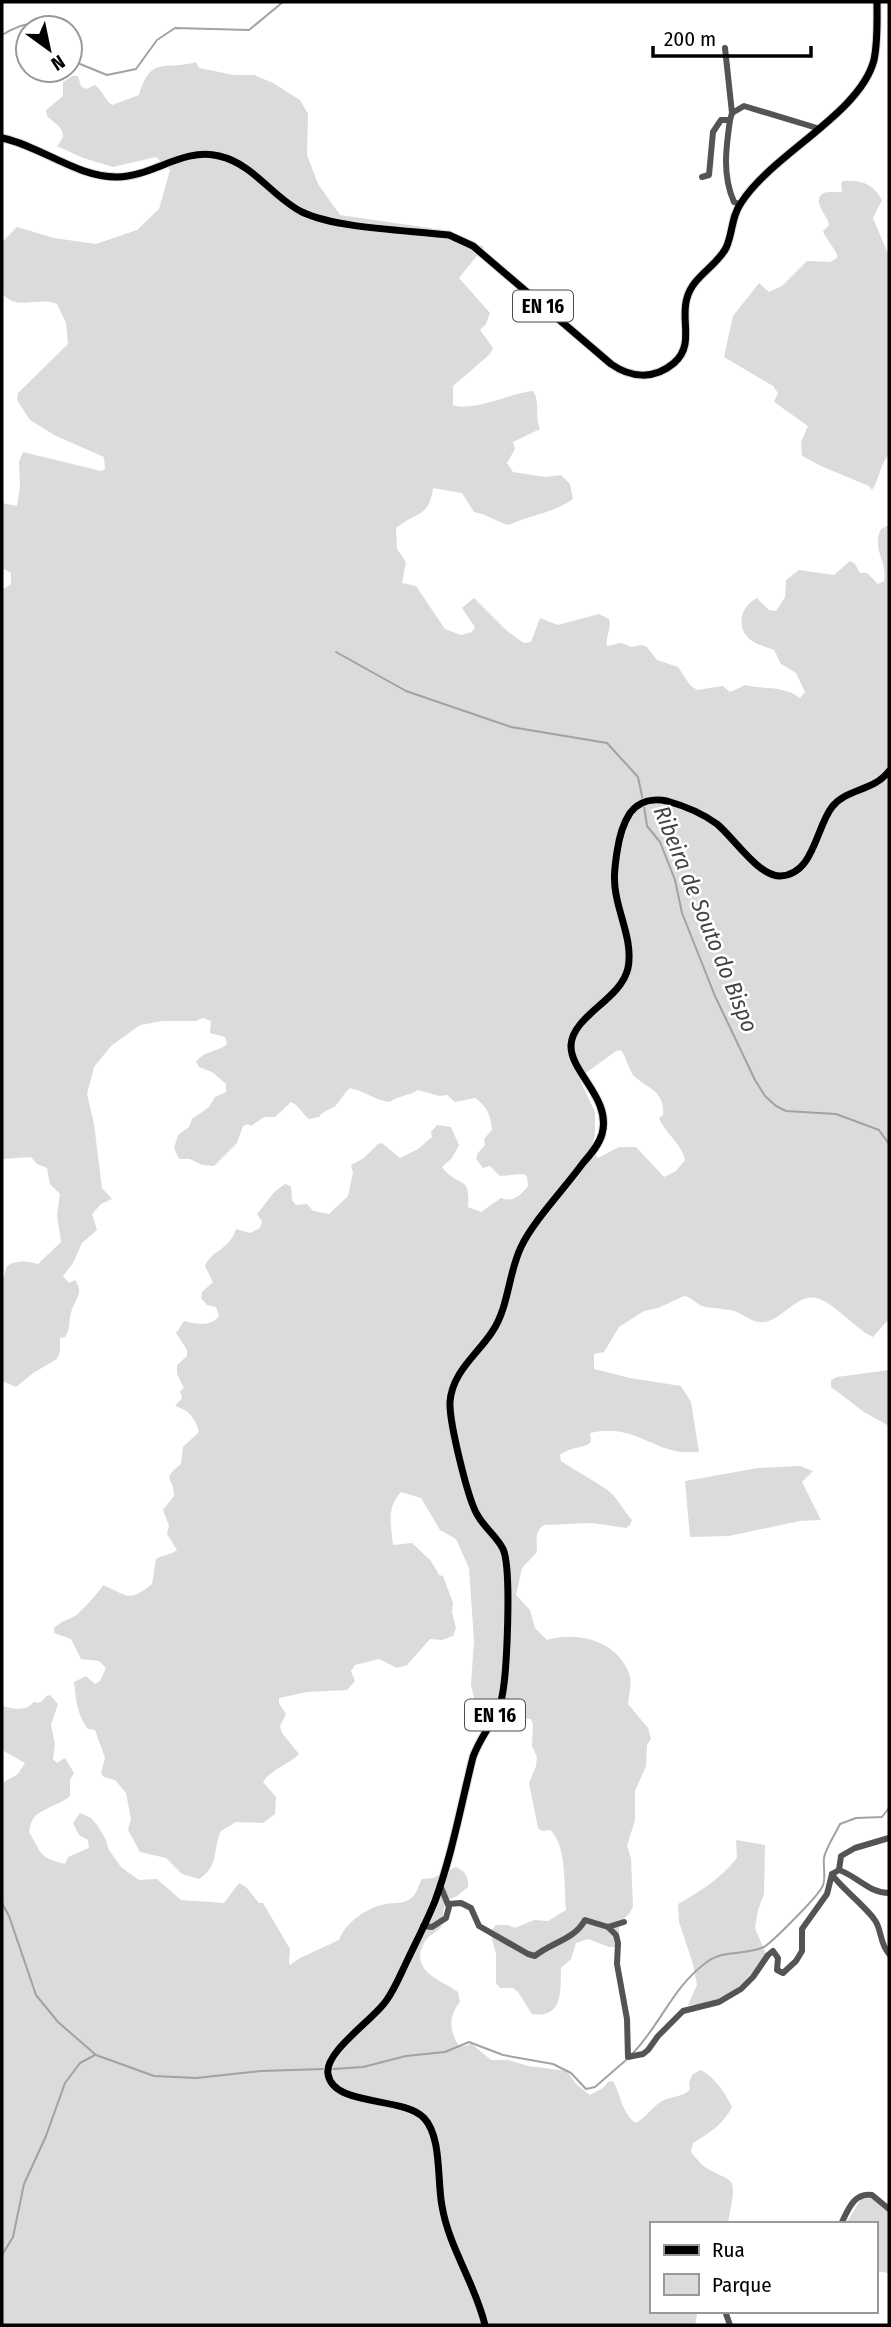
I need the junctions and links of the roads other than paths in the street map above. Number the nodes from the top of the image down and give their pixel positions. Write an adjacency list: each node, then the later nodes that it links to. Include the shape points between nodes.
1 (877, 2): 4 (main road, EN 16, via 877,37 864,84)
2 (725, 48): 3 (street)
3 (731, 116): 4 (street, via 744,106); 6 (street, via 715,127); 7 (street)
4 (817, 128): 9 (main road, EN 16)
5 (2, 138): 9 (main road, EN 16, via 68,165 116,177 185,157 216,155 247,169 310,215 461,239 611,365 638,377 664,370 678,358 687,337 690,289 726,248)
6 (712, 143): 7 (street); 8 (street, via 709,175)
7 (726, 147): 9 (street, via 727,187 734,202)
8 (702, 177)
9 (740, 204)
10 (889, 771): 13 (main road, EN 16, via 871,787 832,806 804,864 779,876 761,868 705,816 678,804 648,800 638,804 623,826 614,879 628,939 628,967 616,991 580,1026 571,1043 574,1058 598,1100 603,1131 521,1247 498,1322 466,1363 454,1384 450,1404 468,1497 504,1550 508,1586 500,1702 473,1757)
11 (889, 1838): 12 (street, via 855,1847 841,1856)
12 (836, 1872): 14 (street, via 851,1874 873,1890); 18 (street, via 827,1894 802,1929 802,1951 796,1961 783,1973 777,1970 773,1951 741,1989 719,2002 683,2011 643,2054 628,2057 618,1943); 19 (street, via 835,1880 876,1920)
13 (440, 1885): 15 (street); 17 (main road, EN 16)
14 (889, 1892)
15 (448, 1904): 17 (street, via 441,1923); 18 (street, via 471,1908 479,1926 535,1956 572,1936 585,1920)
16 (624, 1922): 18 (street)
17 (423, 1926): 22 (main road, EN 16, via 387,2000 334,2053 327,2072 343,2092 405,2107 430,2125 446,2229)
18 (608, 1927)
19 (889, 1954)
20 (889, 2209): 21 (street, via 873,2195 860,2195)
21 (842, 2222)
22 (485, 2325)

